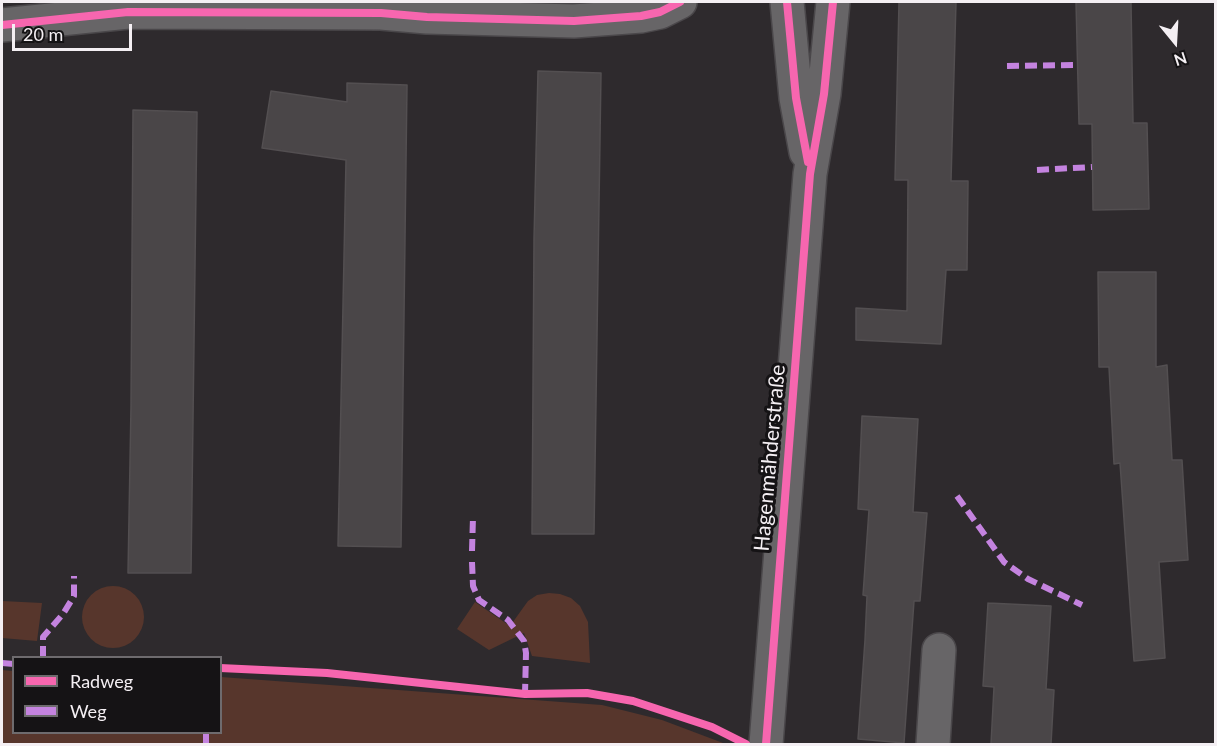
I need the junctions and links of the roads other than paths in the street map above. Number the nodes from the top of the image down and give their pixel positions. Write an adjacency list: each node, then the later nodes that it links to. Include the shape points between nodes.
1 (619, 2): 5 (street)
2 (680, 2): 5 (street, via 641,16)
3 (787, 2): 7 (street, Hagenmähderstraße, via 796,98)
4 (833, 2): 7 (street, Hagenmähderstraße, via 825,94)
5 (574, 21): 6 (street, via 381,13 128,12)
6 (2, 25)
7 (810, 174): 9 (street, Hagenmähderstraße)
8 (939, 650): 10 (street)
9 (766, 744)
10 (933, 744)

